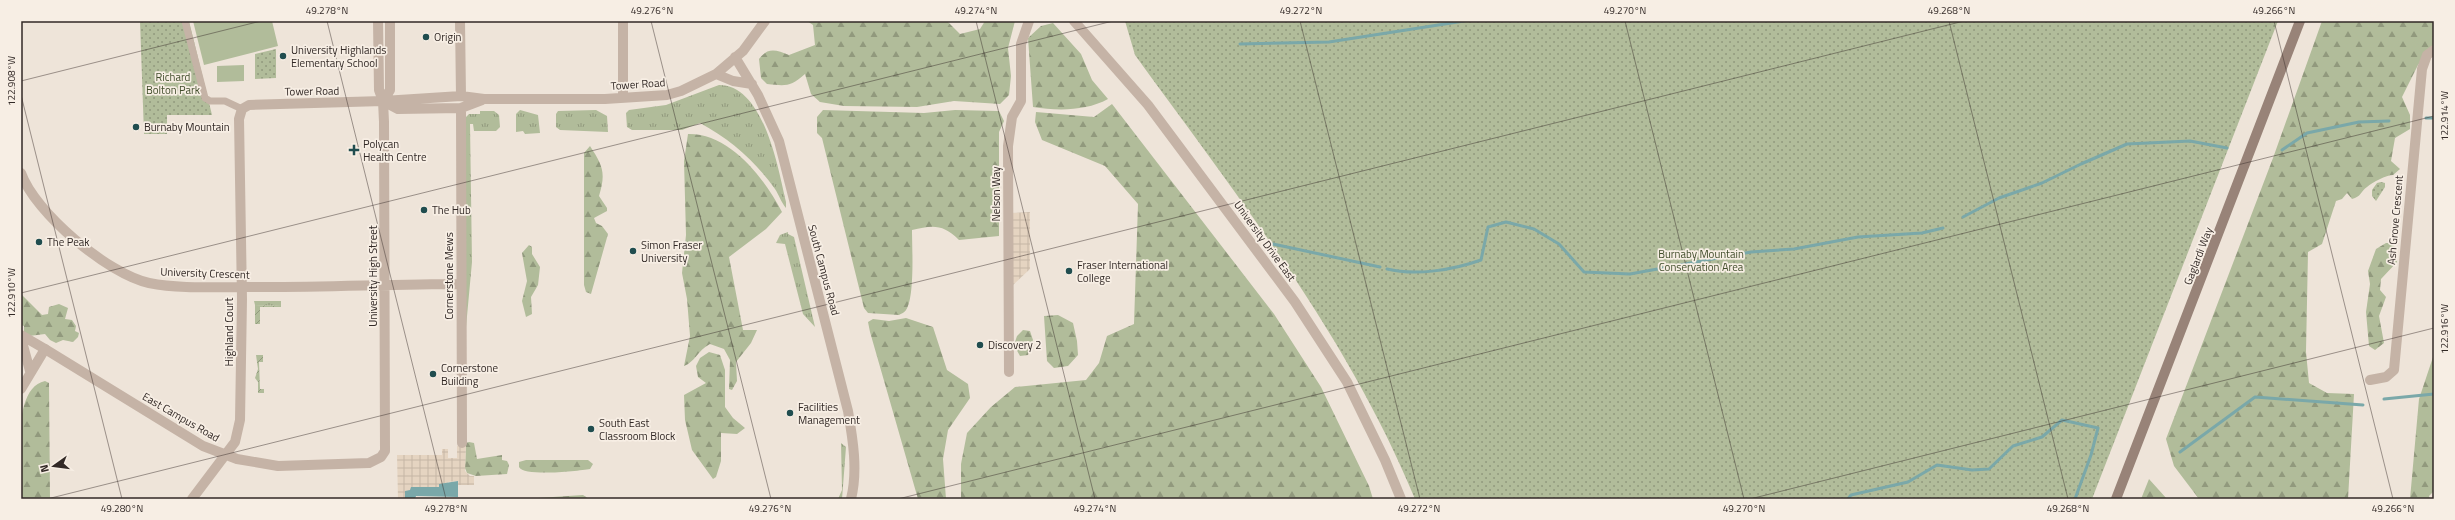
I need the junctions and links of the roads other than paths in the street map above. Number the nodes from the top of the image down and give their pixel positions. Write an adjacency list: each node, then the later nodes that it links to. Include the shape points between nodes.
1 (185, 21): 19 (street, via 204,98 210,101 226,101)
2 (378, 21): 17 (street, University High Street, via 379,90)
3 (390, 21): 17 (street, University High Street, via 390,90)
4 (460, 21): 14 (street)
5 (623, 21): 15 (street)
6 (765, 21): 11 (street, Tower Road)
7 (1029, 21): 27 (street, Nelson Way, via 1022,44 1021,101 1012,117 1008,146)
8 (1074, 21): 35 (street, University Drive East, via 1148,106 1295,302 1347,382)
9 (2300, 21): 36 (main road, Gaglardi Way)
10 (2434, 50): 28 (street, Ash Grove Crescent, via 2428,55 2422,69 2394,370 2386,377)
11 (735, 56): 12 (street, Tower Road); 13 (street, South Campus Road)
12 (716, 74): 13 (street, via 733,81); 15 (street, Tower Road, via 667,95)
13 (752, 84): 34 (street, South Campus Road, via 779,141 848,411 854,463)
14 (461, 96): 16 (street, Tower Road); 17 (street, Tower Road)
15 (623, 98): 16 (street, Tower Road)
16 (484, 99): 18 (street, Tower Road)
17 (383, 101): 18 (street, Tower Road, via 398,109); 19 (street, Tower Road, via 249,105); 22 (street, University High Street)
18 (461, 108): 21 (street, Cornerstone Mews)
19 (242, 109): 23 (street, Highland Court, via 239,119)
20 (21, 173): 23 (street, University Crescent, via 38,201 66,232 110,266 148,282)
21 (460, 284): 22 (street, University Crescent); 30 (street, Cornerstone Mews)
22 (385, 285): 23 (street, University Crescent); 31 (street, University High Street)
23 (241, 287): 32 (street, Highland Court, via 240,420 235,442)
24 (21, 336): 25 (street); 26 (street)
25 (45, 350): 26 (street); 32 (street, East Campus Road, via 203,446)
26 (30, 371): 29 (street)
27 (1009, 372)
28 (2370, 380)
29 (21, 389)
30 (462, 444)
31 (384, 451): 32 (street, East Campus Road, via 381,457 369,463 301,466 264,465)
32 (225, 455): 33 (street, Highland Court)
33 (192, 499)
34 (851, 499)
35 (1401, 499)
36 (2116, 499)

